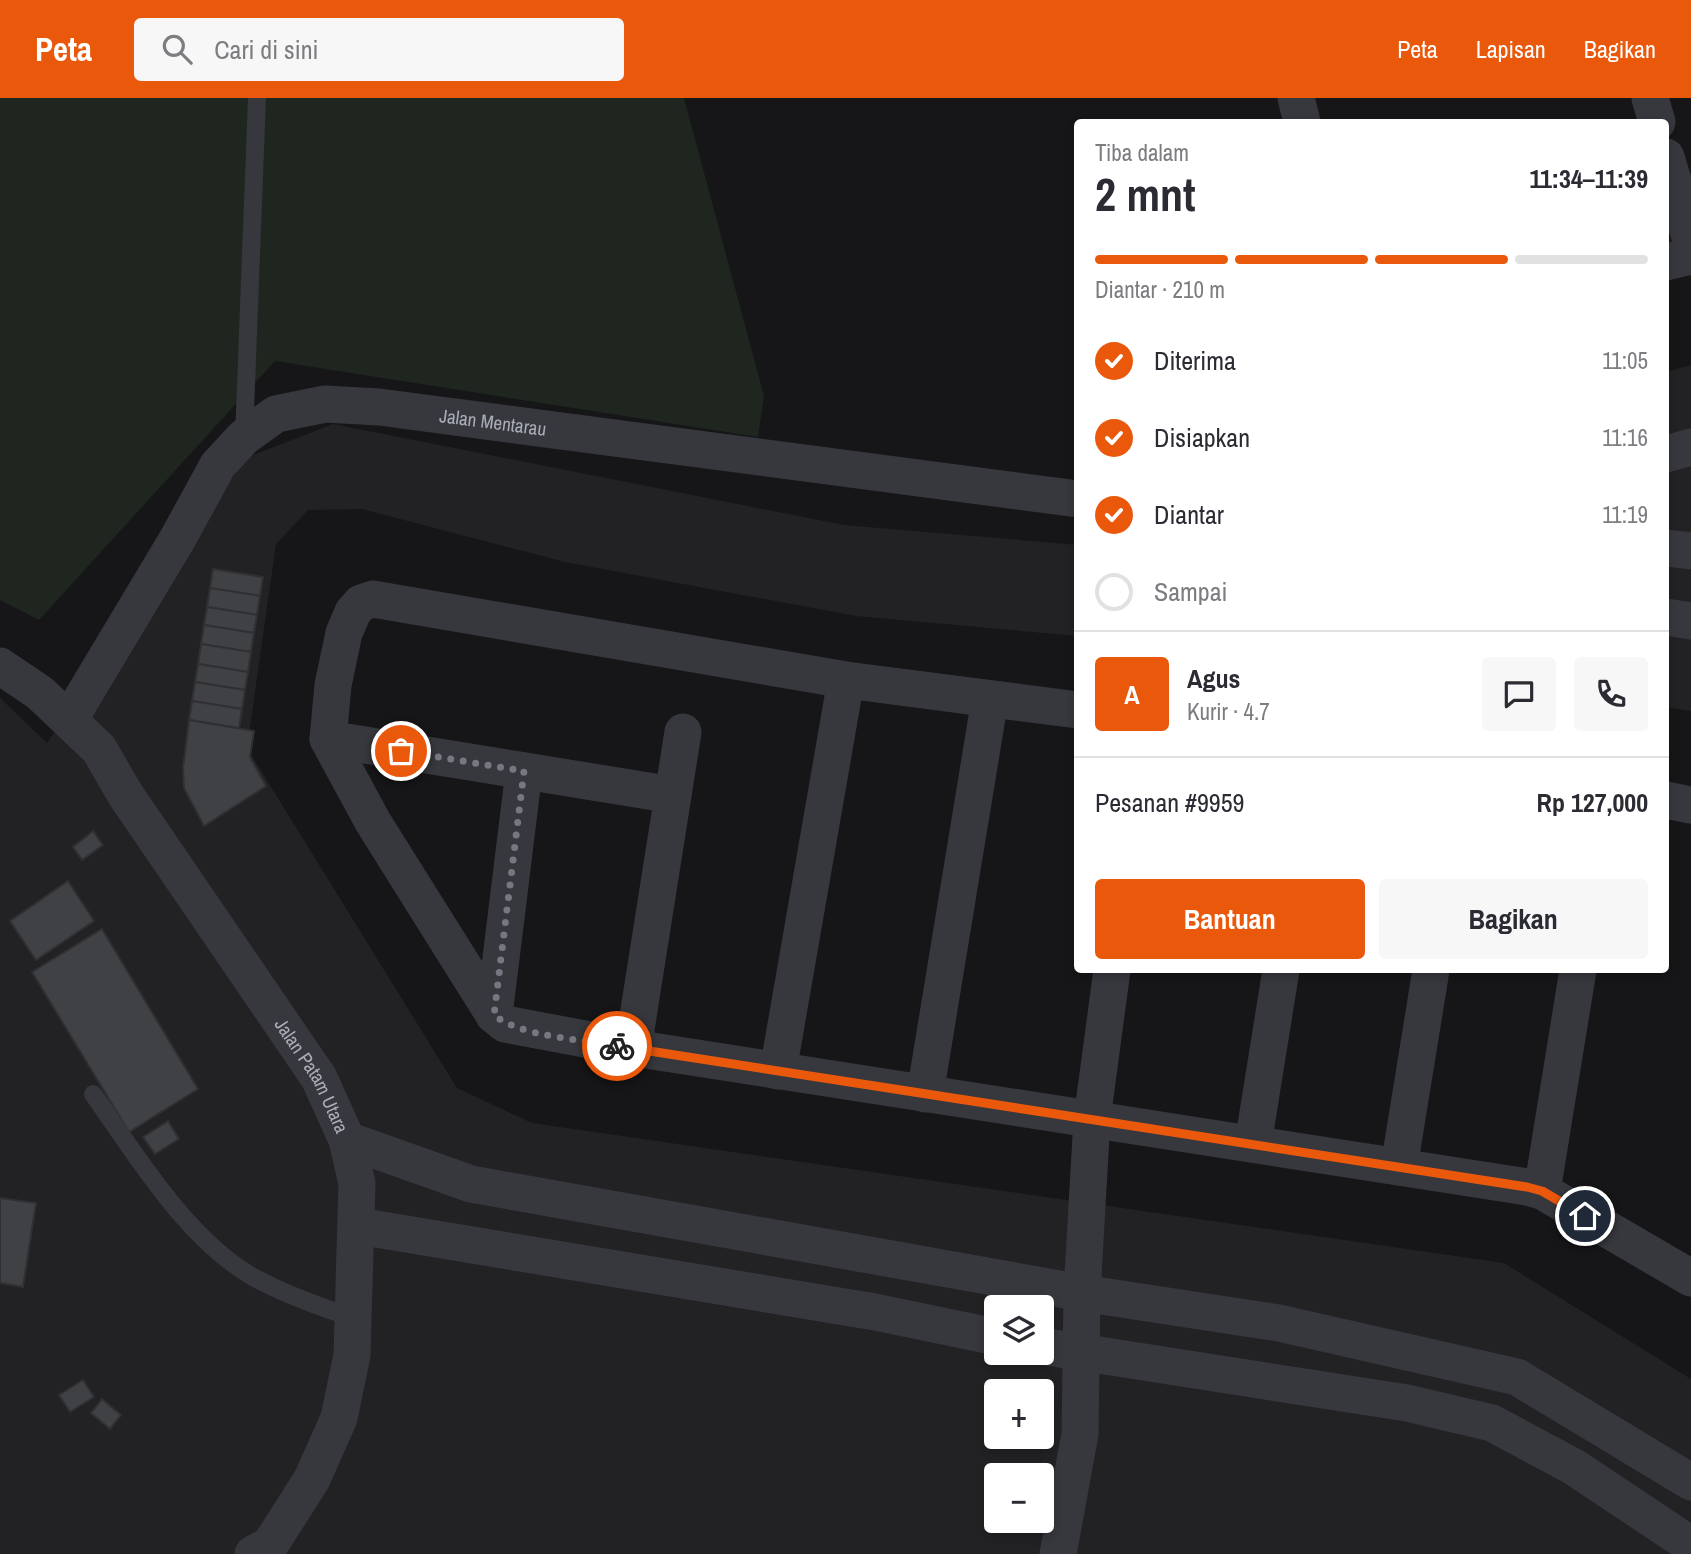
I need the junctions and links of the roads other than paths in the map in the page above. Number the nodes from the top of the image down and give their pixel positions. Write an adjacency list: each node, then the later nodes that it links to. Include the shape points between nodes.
1 (257, 98): 10 (lane)
2 (1296, 98): 4 (street)
3 (1650, 98): 5 (street)
4 (1301, 119)
5 (1656, 119)
6 (1669, 169): 7 (street)
7 (1691, 241)
8 (1691, 256): 9 (street)
9 (1669, 261)
10 (244, 437): 13 (street, Jalan Mentarau, via 276,414 325,404 379,407); 22 (street, Jalan Mentarau, via 218,465)
11 (1691, 447): 12 (street)
12 (1669, 453)
13 (1074, 498)
14 (1669, 548): 15 (street)
15 (1691, 551)
16 (1669, 617): 17 (street)
17 (1691, 621)
18 (0, 666): 22 (street, Jalan Patam Utara, via 40,692)
19 (846, 680): 20 (street); 24 (street, via 373,598 353,612 344,633); 35 (street)
20 (990, 699): 21 (street); 37 (street)
21 (1074, 710)
22 (69, 720): 39 (street, Jalan Patam Utara, via 99,748 125,794 319,1078)
23 (682, 732): 26 (street)
24 (328, 739): 25 (street); 33 (street, via 373,822)
25 (524, 771): 26 (street); 33 (street)
26 (673, 795): 34 (street)
27 (1669, 801): 28 (street)
28 (1691, 805)
29 (1112, 973): 38 (street)
30 (1281, 973): 40 (street)
31 (1431, 973): 41 (street)
32 (1578, 973): 42 (street)
33 (494, 1015): 34 (street, via 526,1030)
34 (632, 1048): 35 (street)
35 (778, 1071): 37 (street)
36 (93, 1094): 46 (lane, via 167,1199 225,1258 254,1278)
37 (926, 1094): 38 (street)
38 (1091, 1119): 40 (street); 45 (street)
39 (347, 1140): 43 (street, Jalan Patam Utara, via 357,1183); 45 (street, via 471,1184)
40 (1253, 1144): 41 (street)
41 (1399, 1167): 42 (street)
42 (1542, 1191): 44 (street)
43 (358, 1226): 46 (street, Jalan Patam Utara); 47 (street)
44 (1691, 1278)
45 (1082, 1293): 49 (street); 50 (street, via 1279,1322 1517,1377)
46 (354, 1318): 52 (street, Jalan Patam Utara, via 352,1355 339,1418 312,1479)
47 (984, 1335)
48 (1054, 1349): 49 (street)
49 (1081, 1354): 51 (street, via 1407,1403 1492,1423 1574,1467); 53 (street, via 1080,1434)
50 (1691, 1482)
51 (1691, 1545)
52 (265, 1551)
53 (1058, 1554)

